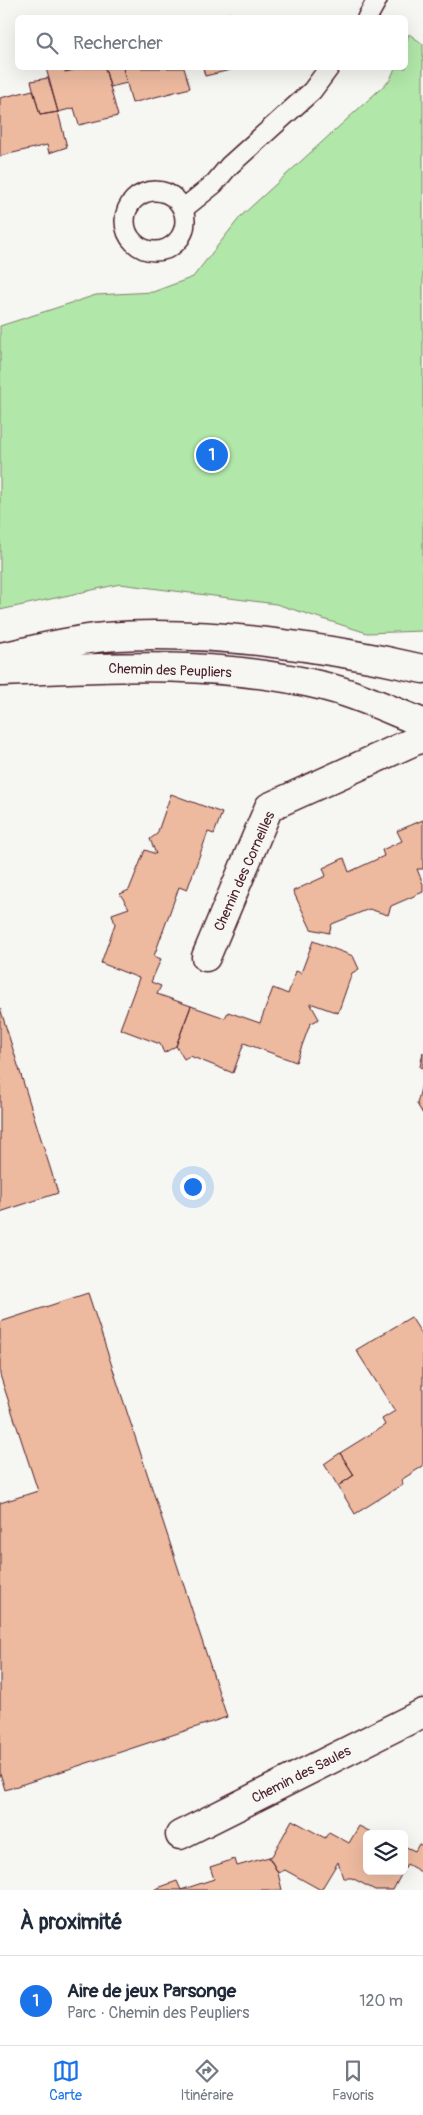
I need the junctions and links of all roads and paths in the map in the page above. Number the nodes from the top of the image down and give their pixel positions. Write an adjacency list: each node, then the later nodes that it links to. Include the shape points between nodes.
1 (377, 0): 2 (lane)
2 (369, 15)
3 (328, 70): 4 (lane, via 312,91)
4 (183, 209)
5 (0, 657): 6 (street, via 104,637 171,635 305,648)
6 (423, 669)
7 (0, 672): 8 (street, Chemin des Peupliers, via 194,668 265,674 324,686)
8 (423, 723)
9 (423, 729): 10 (street, Chemin des Corneilles, via 419,739 269,807)
10 (206, 957)
11 (423, 1713): 12 (street, Chemin des Saules)
12 (180, 1835)

